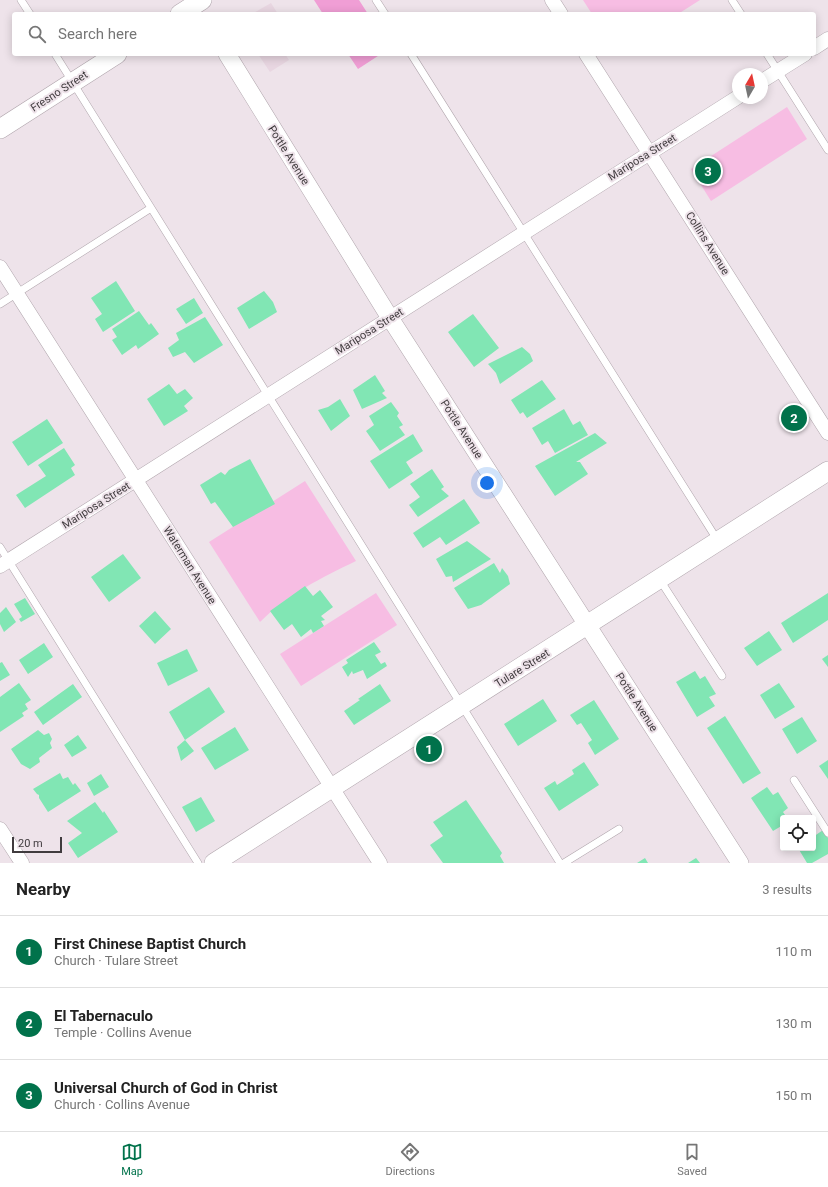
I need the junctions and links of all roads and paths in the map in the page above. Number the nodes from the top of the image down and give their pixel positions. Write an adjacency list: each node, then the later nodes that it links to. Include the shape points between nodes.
1 (21, 0): 6 (lane)
2 (376, 0): 8 (lane)
3 (552, 0): 9 (street)
4 (732, 0): 10 (lane)
5 (198, 4): 7 (main road)
6 (29, 12)
7 (184, 12)
8 (384, 12)
9 (560, 12)
10 (740, 12)
11 (828, 39): 12 (street)
12 (816, 47)
13 (56, 56): 22 (lane)
14 (114, 56): 22 (main road, Fresno Street)
15 (228, 56): 32 (street, Pottle Avenue)
16 (412, 56): 28 (lane)
17 (587, 56): 26 (street, Collins Avenue)
18 (768, 56): 20 (lane)
19 (802, 56): 20 (street)
20 (778, 71): 21 (street); 25 (lane)
21 (768, 77)
22 (73, 82): 24 (main road, Fresno Street); 27 (lane)
23 (732, 100): 26 (street, Mariposa Street)
24 (0, 129)
25 (828, 150)
26 (650, 152): 28 (street, Mariposa Street); 34 (street, Collins Avenue)
27 (152, 208): 30 (lane); 33 (lane)
28 (524, 233): 32 (street, Mariposa Street); 37 (lane)
29 (0, 268): 30 (street, Waterman Avenue)
30 (17, 294): 31 (lane); 36 (street, Waterman Avenue)
31 (0, 304)
32 (390, 318): 33 (street, Mariposa Street); 41 (street, Pottle Avenue)
33 (268, 395): 36 (street, Mariposa Street); 43 (lane)
34 (828, 433)
35 (828, 471): 37 (main road, Tulare Street)
36 (136, 480): 39 (street, Mariposa Street); 45 (street, Waterman Avenue)
37 (719, 541): 40 (main road, Tulare Street)
38 (0, 547): 39 (lane)
39 (4, 563): 50 (lane)
40 (660, 580): 41 (main road, Tulare Street); 42 (lane)
41 (588, 626): 43 (main road, Tulare Street); 55 (street, Pottle Avenue)
42 (722, 676)
43 (462, 706): 45 (main road, Tulare Street); 53 (lane)
44 (794, 780): 48 (lane)
45 (331, 788): 51 (main road, Tulare Street); 52 (street, Waterman Avenue)
46 (0, 829): 49 (street)
47 (619, 829): 54 (lane)
48 (828, 833)
49 (22, 863)
50 (198, 863)
51 (214, 863)
52 (380, 863)
53 (560, 863)
54 (564, 863)
55 (740, 863)

